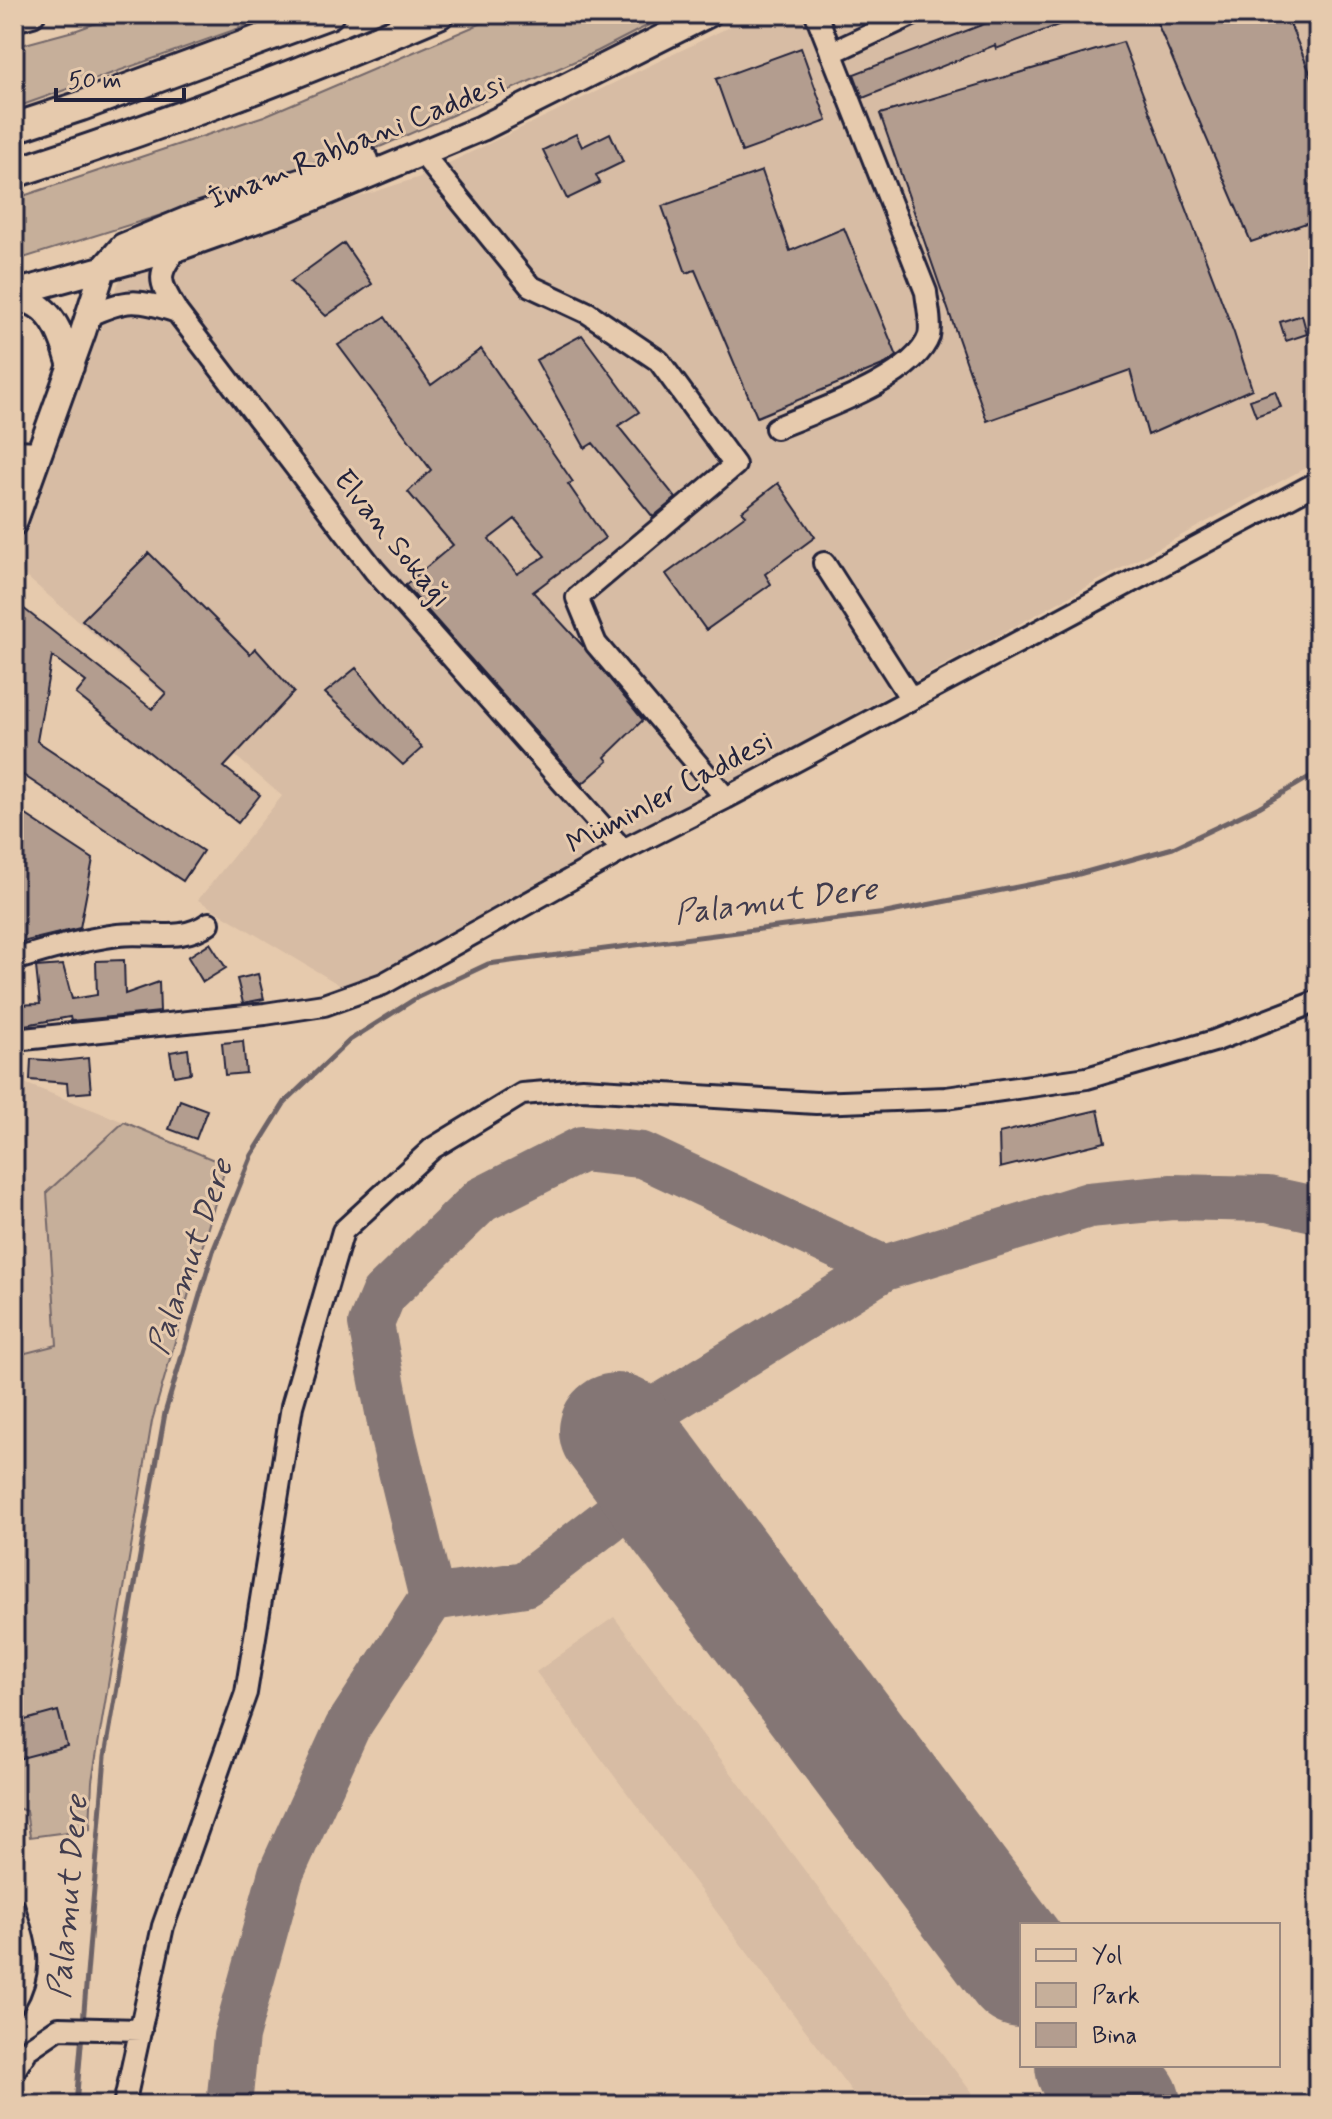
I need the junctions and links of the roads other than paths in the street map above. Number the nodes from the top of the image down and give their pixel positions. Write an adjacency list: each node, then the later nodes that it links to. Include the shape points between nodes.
1 (32, 14): 7 (main road)
2 (329, 14): 9 (highway)
3 (439, 14): 12 (highway, via 254,89)
4 (709, 14): 10 (main road, İmam Rabbani Caddesi)
5 (816, 14): 8 (street)
6 (914, 14): 8 (street)
7 (14, 19)
8 (831, 53): 19 (street, via 926,292 929,335 912,361 867,390)
9 (14, 128)
10 (482, 128): 11 (main road, İmam Rabbani Caddesi); 14 (main road, via 359,162 186,220 123,246)
11 (421, 152): 13 (main road, İmam Rabbani Caddesi); 26 (street, via 530,286 588,313 659,361 735,465 577,598 596,644)
12 (14, 173)
13 (178, 248): 14 (main road, İmam Rabbani Caddesi); 16 (street, Elvan Sokağı, via 163,266 161,283)
14 (103, 269): 15 (main road, İmam Rabbani Caddesi); 17 (main road)
15 (14, 295): 18 (main road, via 42,306 63,336)
16 (177, 312): 17 (street, via 144,301 114,304); 27 (street, Elvan Sokağı, via 374,570)
17 (88, 316): 18 (main road)
18 (71, 367): 21 (main road)
19 (776, 428)
20 (14, 451): 21 (street)
21 (41, 452): 23 (main road)
22 (1318, 482): 25 (street, Müminler Caddesi)
23 (14, 523)
24 (824, 563): 25 (street)
25 (911, 699): 26 (street, Müminler Caddesi)
26 (726, 798): 27 (street, Müminler Caddesi)
27 (623, 850): 31 (street, Müminler Caddesi, via 383,984 324,1005)
28 (209, 923): 29 (street, via 187,934 123,934)
29 (14, 960)
30 (1318, 1001): 34 (street, via 1214,1041 1087,1078 946,1098 816,1103 582,1089 522,1094 433,1148 343,1231 292,1406 246,1693 163,1926)
31 (14, 1040)
32 (14, 1908): 33 (street, via 29,1961)
33 (14, 2003)
34 (141, 2030): 35 (street, via 59,2028 28,2049); 36 (street)
35 (14, 2071)
36 (124, 2105)

